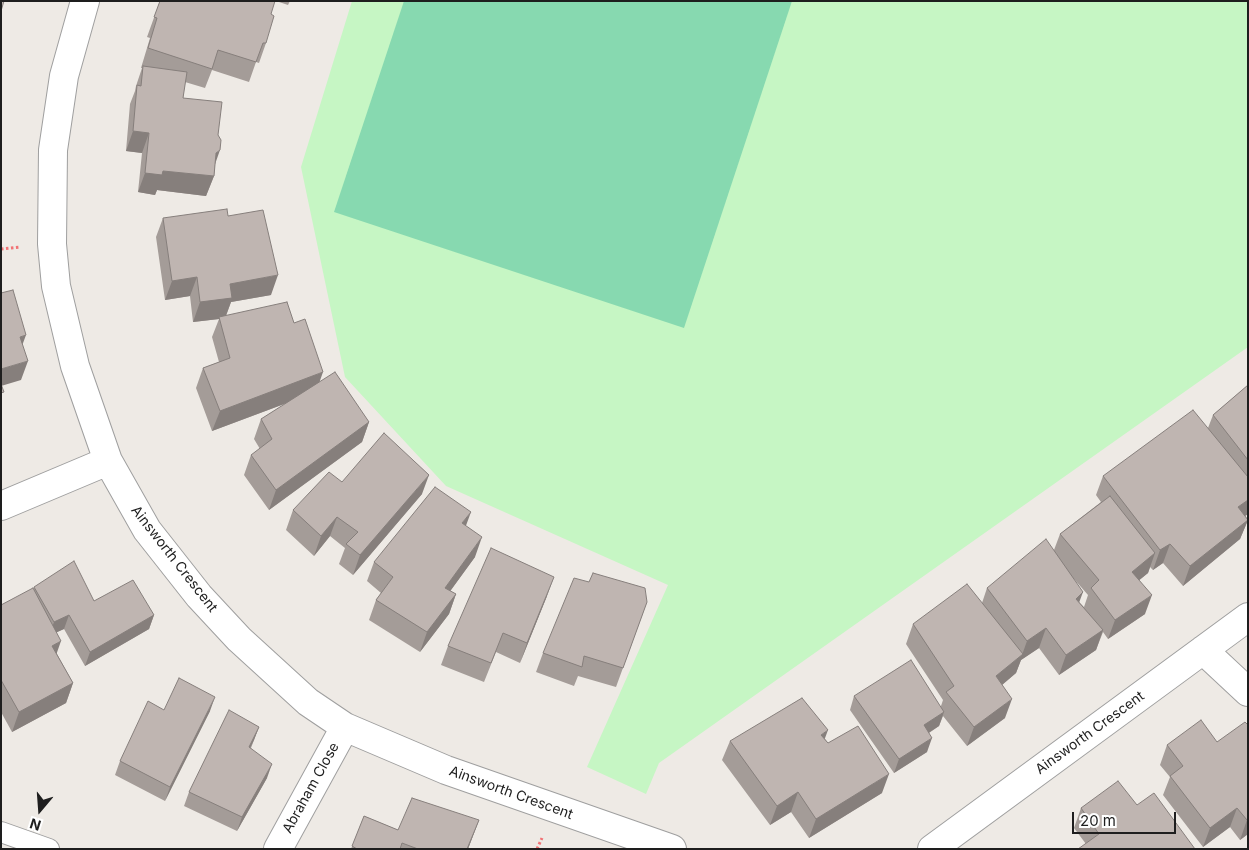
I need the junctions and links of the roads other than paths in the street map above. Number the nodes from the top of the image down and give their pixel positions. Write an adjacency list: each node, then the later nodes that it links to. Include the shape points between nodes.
1 (85, 1): 2 (street, Ainsworth Crescent, via 57,114 52,244 56,286 65,327)
2 (108, 461): 3 (street); 7 (street, Ainsworth Crescent, via 147,530 199,596 270,670)
3 (1, 506)
4 (1248, 617): 5 (street, Ainsworth Crescent)
5 (1203, 650): 6 (street); 12 (street, Ainsworth Crescent)
6 (1248, 692)
7 (345, 727): 10 (street, Abraham Close); 11 (street, Ainsworth Crescent, via 446,770)
8 (1, 832): 9 (lane)
9 (49, 849)
10 (278, 849)
11 (672, 849)
12 (932, 849)

